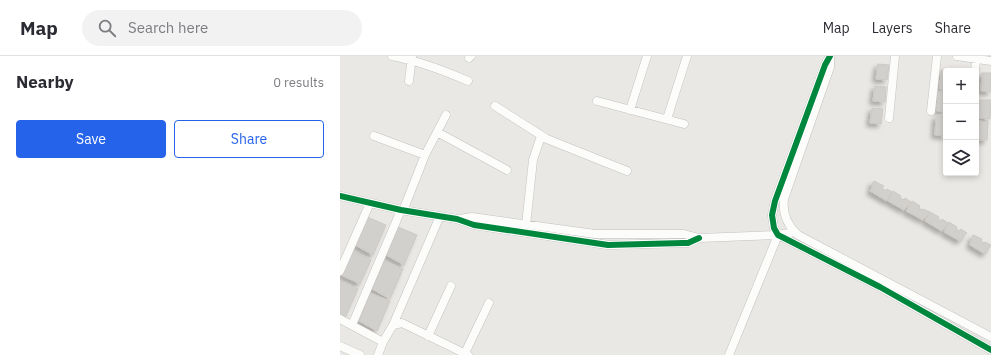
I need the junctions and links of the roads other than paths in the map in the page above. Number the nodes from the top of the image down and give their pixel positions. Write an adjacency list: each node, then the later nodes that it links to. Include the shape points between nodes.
1 (392, 56): 8 (street)
2 (647, 56): 16 (street)
3 (687, 56): 20 (street)
4 (895, 56): 19 (street)
5 (937, 56): 17 (street)
6 (958, 56): 9 (street)
7 (830, 57): 34 (street, via 830,66 784,200 786,218); 35 (street, via 775,201 772,222)
8 (412, 58): 12 (street); 13 (street)
9 (976, 59): 10 (street); 11 (street)
10 (991, 61)
11 (975, 68)
12 (410, 81)
13 (468, 81)
14 (597, 101): 16 (street)
15 (494, 106): 24 (street)
16 (630, 110): 20 (street)
17 (932, 111)
18 (446, 115): 22 (street)
19 (889, 118)
20 (667, 120): 21 (street)
21 (684, 124)
22 (437, 132): 25 (street); 26 (street)
23 (374, 136): 25 (street)
24 (541, 136): 27 (street); 33 (street, via 533,160)
25 (425, 155): 30 (street)
26 (507, 170)
27 (627, 172)
28 (340, 196): 29 (street)
29 (370, 203): 30 (street); 37 (street)
30 (402, 210): 31 (street); 41 (street)
31 (440, 216): 32 (street); 42 (street)
32 (457, 219): 33 (street, via 472,217); 36 (street, via 474,225 608,245 683,244)
33 (526, 225): 36 (street, via 594,234 679,233)
34 (795, 232): 35 (street); 44 (street)
35 (778, 234): 36 (street); 47 (street, via 880,287); 51 (street)
36 (699, 238)
37 (340, 271)
38 (451, 286): 43 (street)
39 (489, 302): 48 (street)
40 (340, 319): 41 (street)
41 (352, 325): 45 (street)
42 (393, 325): 43 (street, via 402,324); 45 (street)
43 (428, 336): 48 (street)
44 (991, 337)
45 (383, 342): 50 (street)
46 (340, 346): 49 (street)
47 (991, 350)
48 (466, 354)
49 (360, 355)
50 (378, 355)
51 (729, 355)

